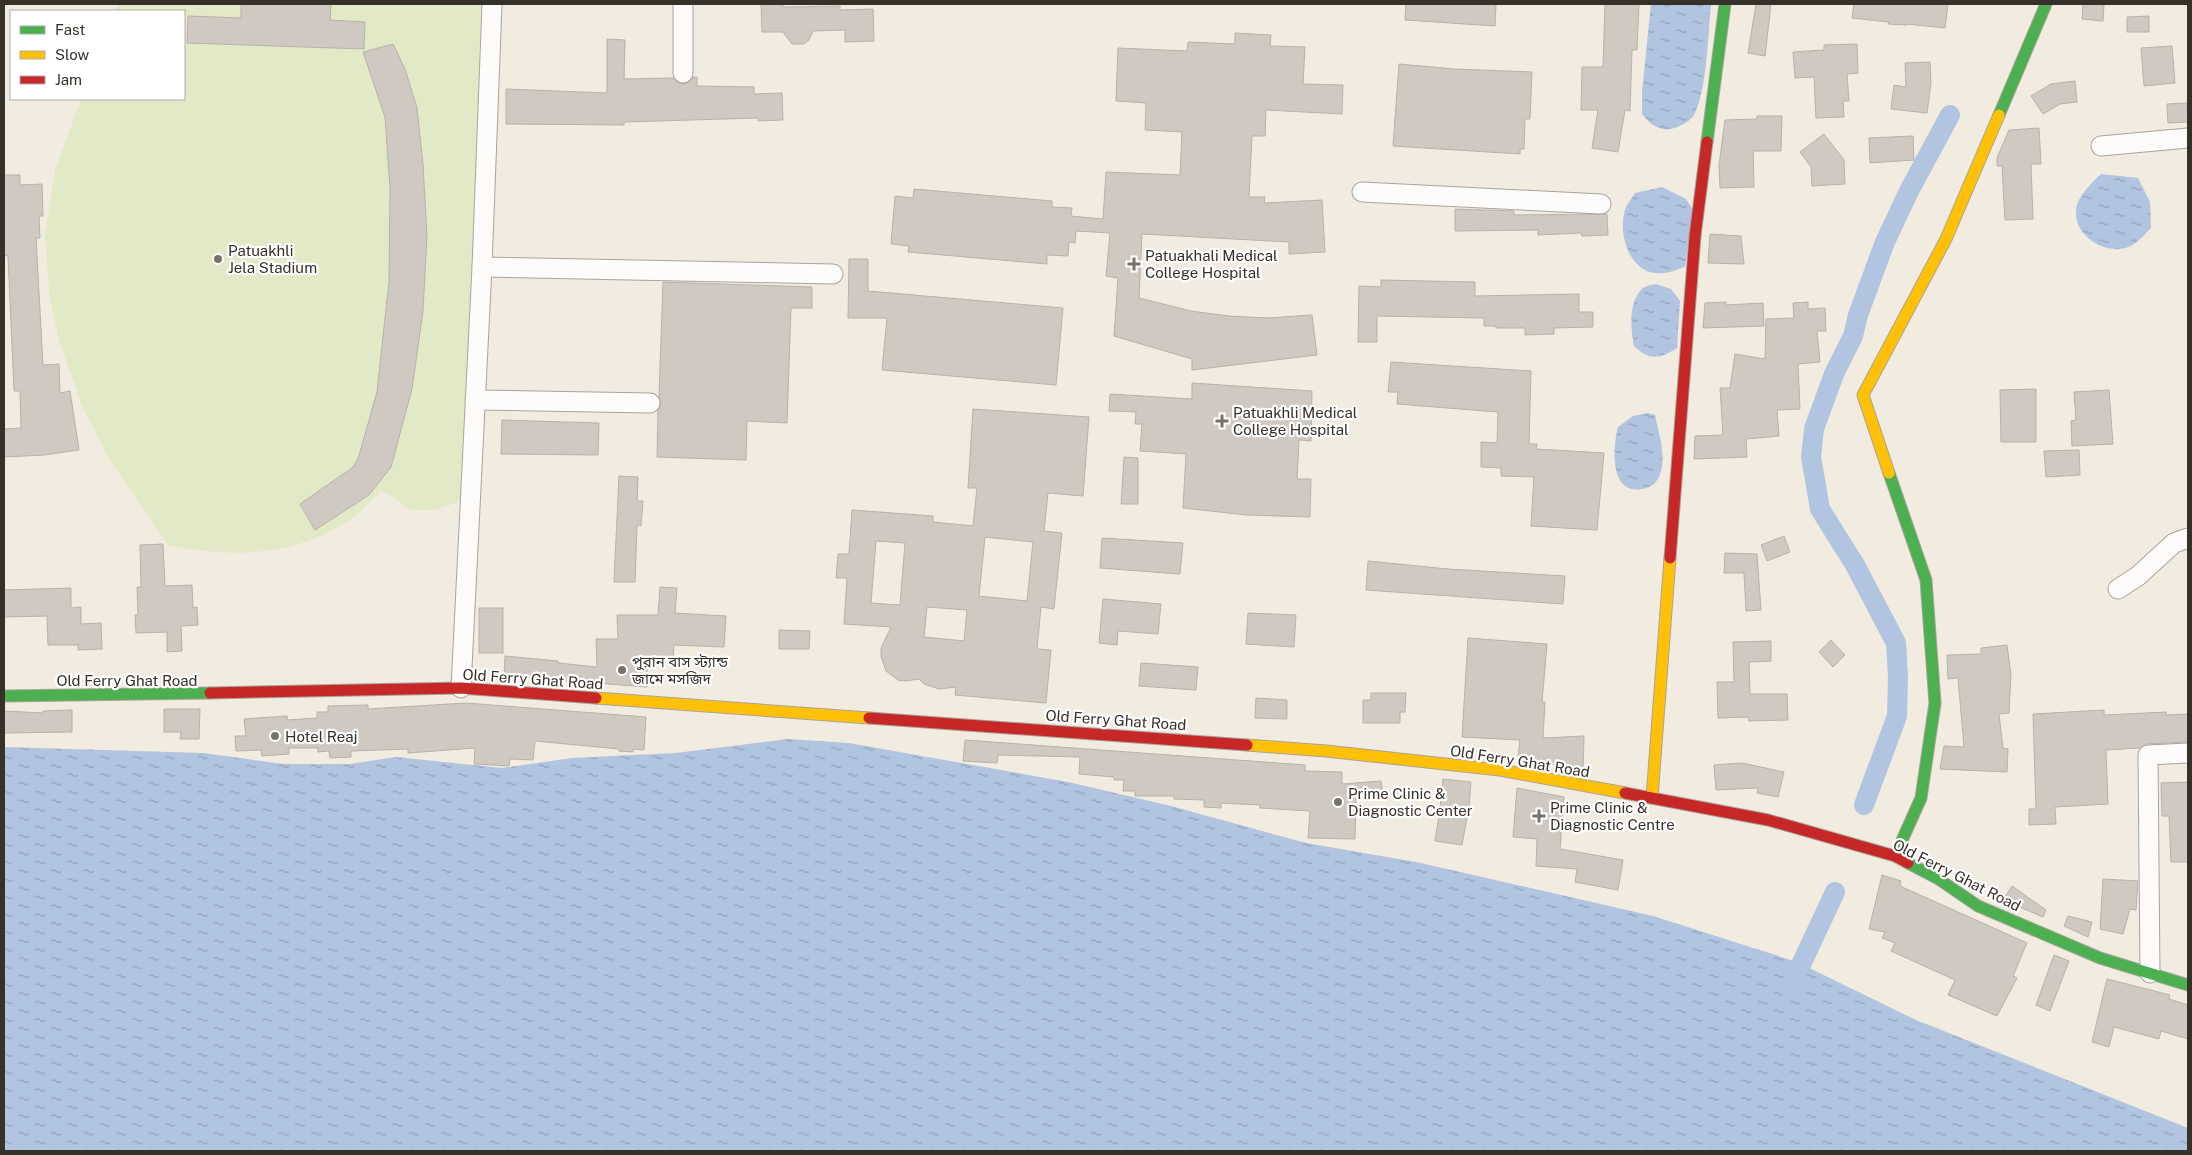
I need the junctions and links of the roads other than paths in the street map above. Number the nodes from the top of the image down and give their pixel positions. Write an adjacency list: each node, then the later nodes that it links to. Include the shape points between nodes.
1 (492, 4): 10 (street)
2 (682, 4): 5 (street)
3 (1725, 4): 19 (street, via 1695,236)
4 (2046, 4): 20 (street, via 1946,238 1863,395 1926,580 1935,693 1921,798)
5 (683, 73)
6 (2188, 138): 7 (street)
7 (2100, 146)
8 (1362, 192): 9 (street)
9 (1601, 204)
10 (482, 267): 11 (street); 12 (street)
11 (833, 274)
12 (475, 400): 13 (street); 16 (street)
13 (650, 403)
14 (2188, 538): 15 (street, via 2174,543 2138,576)
15 (2118, 589)
16 (461, 688): 17 (street, Old Ferry Ghat Road); 19 (street, Old Ferry Ghat Road, via 1326,750 1500,770)
17 (4, 696)
18 (2188, 753): 21 (street, via 2148,755)
19 (1652, 798): 20 (street, Old Ferry Ghat Road, via 1768,820)
20 (1895, 856): 21 (street, Old Ferry Ghat Road, via 1937,878 1978,906 2100,958)
21 (2150, 973): 22 (street, Old Ferry Ghat Road)
22 (2188, 985)

